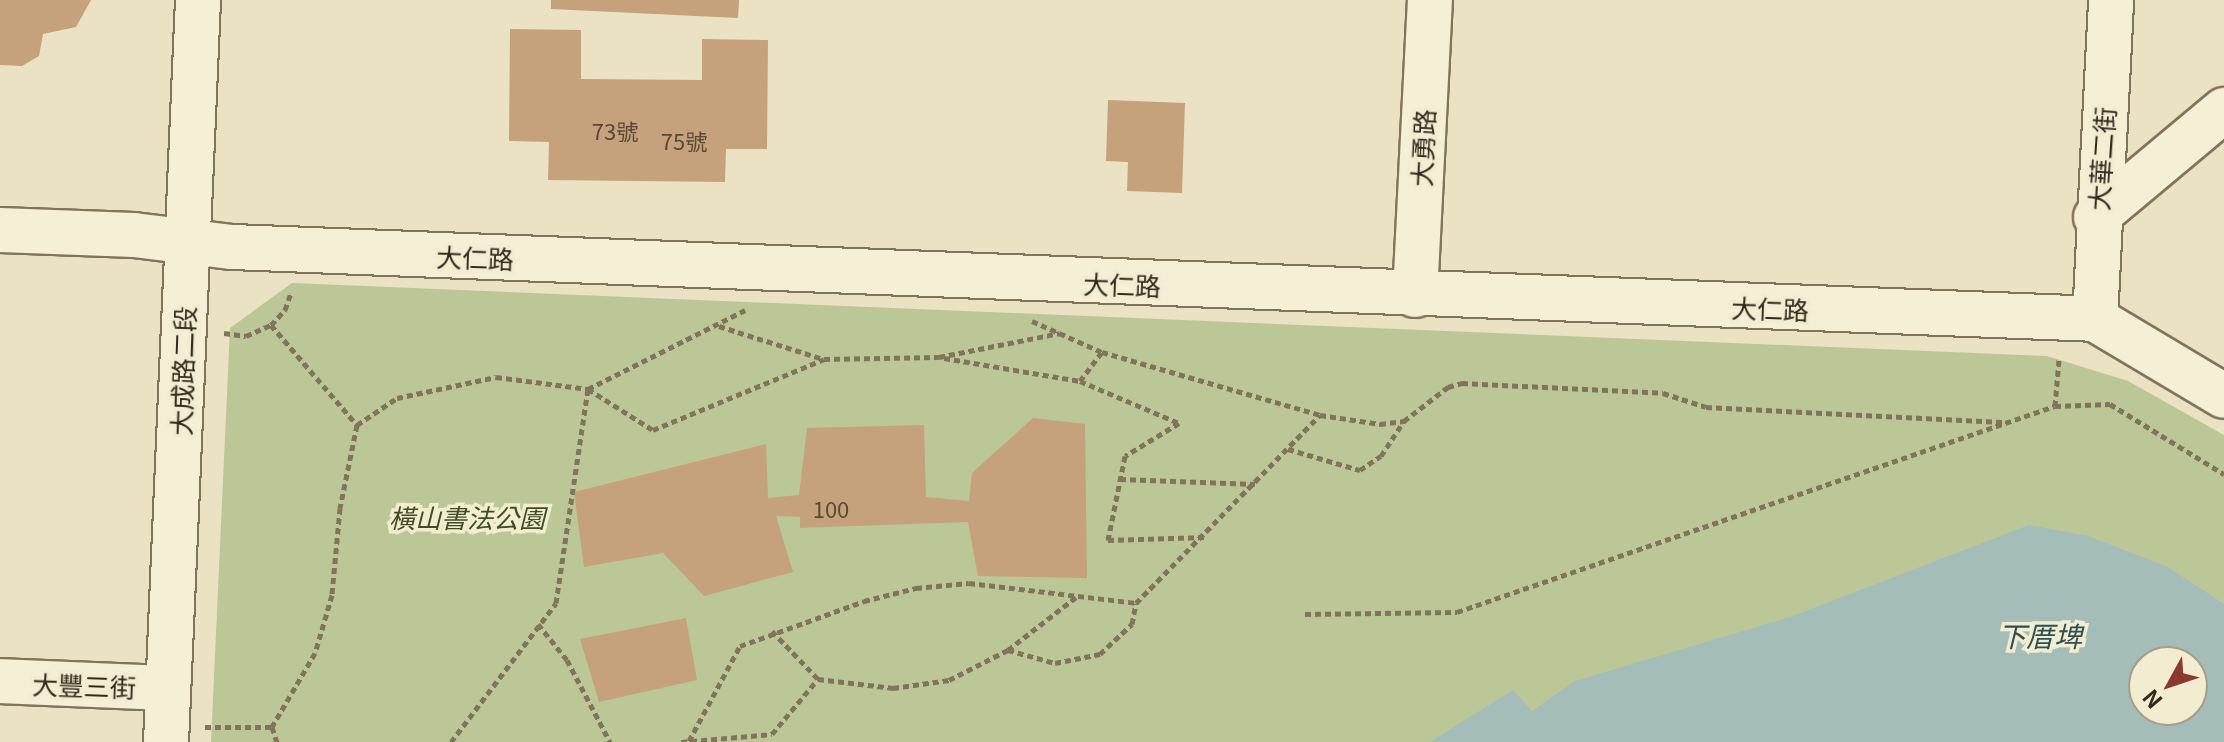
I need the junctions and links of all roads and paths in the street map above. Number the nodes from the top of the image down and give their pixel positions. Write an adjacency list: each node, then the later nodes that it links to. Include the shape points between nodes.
1 (198, 0): 7 (street, 大成路二段)
2 (1430, 0): 9 (street, 大勇路)
3 (2111, 0): 5 (street, 大華二街)
4 (2224, 110): 5 (street)
5 (2096, 217): 12 (street, 大華二街)
6 (0, 230): 7 (street, 大仁路)
7 (188, 241): 9 (street, 大仁路); 42 (street, 大成路二段)
8 (291, 293): 13 (path)
9 (1415, 295): 12 (street, 大仁路)
10 (753, 304): 14 (path)
11 (1016, 314): 16 (path)
12 (2095, 319): 23 (street, 大仁路)
13 (271, 325): 15 (path, via 246,336); 28 (path)
14 (719, 326): 20 (path); 22 (path)
15 (218, 333)
16 (1060, 333): 17 (path); 19 (path)
17 (1102, 352): 21 (path); 25 (path)
18 (2060, 354): 24 (path)
19 (939, 357): 20 (path); 21 (path)
20 (824, 359): 22 (path, via 653,430)
21 (1080, 381): 31 (path, via 1179,423 1125,456)
22 (588, 389): 28 (path, via 496,377 397,398); 37 (path, via 556,603)
23 (2224, 396)
24 (2055, 406): 27 (path); 30 (path, via 2110,404)
25 (1320, 415): 26 (path, via 1380,424); 29 (path)
26 (1404, 421): 27 (path, via 1462,383 1663,393 1706,407); 29 (path, via 1381,456 1360,470)
27 (2007, 422): 36 (path, via 1457,612)
28 (357, 425): 43 (path, via 340,508 332,595 315,653)
29 (1288, 449): 32 (path)
30 (2224, 474)
31 (1120, 479): 32 (path); 33 (path, via 1108,540)
32 (1255, 484): 33 (path)
33 (1205, 537): 35 (path)
34 (1078, 596): 35 (path); 38 (path, via 969,583 916,588); 39 (path)
35 (1136, 603): 39 (path, via 1132,624 1100,654 1055,663)
36 (1305, 614)
37 (538, 624): 47 (path); 48 (path, via 567,660)
38 (772, 631): 40 (path); 45 (path, via 740,646)
39 (1008, 650): 40 (path, via 935,682 893,688)
40 (818, 679): 45 (path, via 772,734)
41 (0, 681): 42 (street, 大豐三街)
42 (168, 688): 44 (street, 大成路二段)
43 (272, 727): 44 (path); 46 (path)
44 (184, 735)
45 (689, 741): 49 (path)
46 (277, 742)
47 (451, 742)
48 (610, 742)
49 (681, 742)

